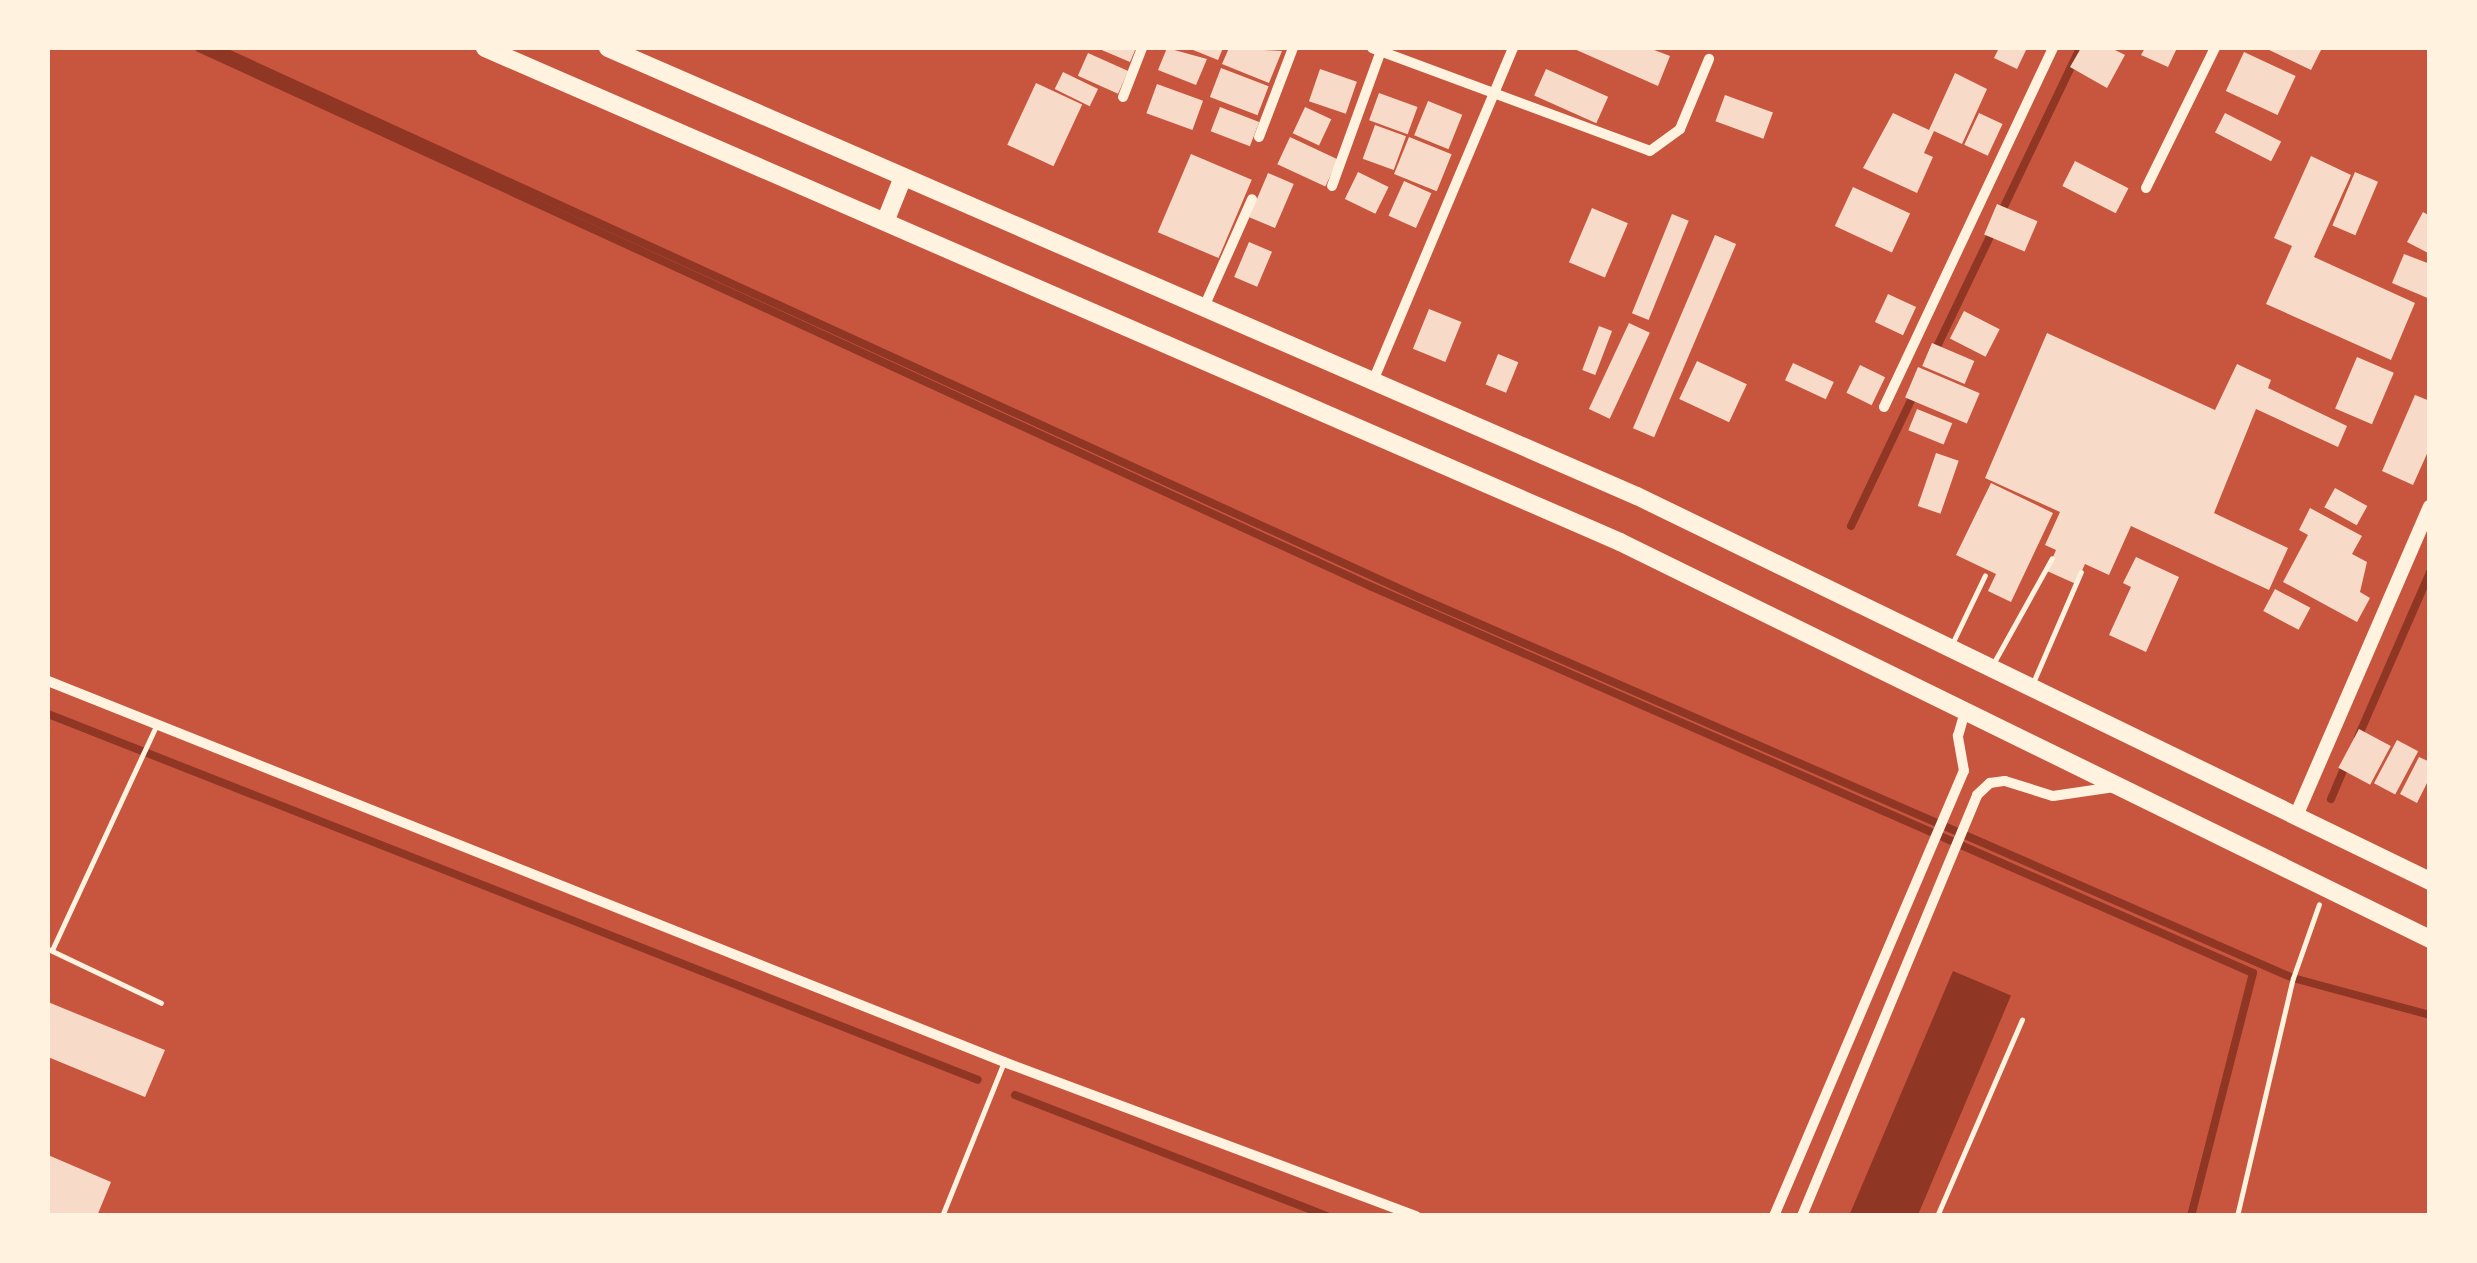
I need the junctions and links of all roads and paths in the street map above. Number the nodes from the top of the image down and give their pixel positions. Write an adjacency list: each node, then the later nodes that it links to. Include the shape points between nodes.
1 (486, 48): 17 (main road)
2 (608, 48): 13 (main road)
3 (1142, 48): 11 (street)
4 (1293, 48): 12 (street)
5 (1514, 48): 10 (street)
6 (2052, 48): 20 (street)
7 (2215, 48): 15 (street)
8 (1376, 49): 10 (street); 14 (street)
9 (1709, 59): 10 (street, via 1680,129 1650,151)
10 (1493, 92): 19 (street)
11 (1124, 97)
12 (1258, 137)
13 (903, 177): 17 (main road); 18 (main road)
14 (1332, 186)
15 (2146, 188)
16 (1252, 199): 18 (street)
17 (886, 217): 29 (main road, via 1620,542)
18 (1204, 306): 19 (main road)
19 (1373, 381): 25 (main road, via 1638,496)
20 (1884, 408)
21 (2430, 507): 32 (street)
22 (2052, 558): 26 (lane)
23 (2081, 572): 28 (lane)
24 (1985, 575): 25 (lane)
25 (1948, 652): 26 (main road)
26 (1990, 671): 28 (main road)
27 (48, 681): 30 (street)
28 (2030, 690): 32 (main road)
29 (1965, 712): 31 (main road); 42 (street, via 1958,736 1964,771)
30 (156, 725): 36 (lane); 39 (street)
31 (2120, 786): 34 (main road); 43 (street, via 2053,796 2005,781 1977,795)
32 (2296, 816): 33 (main road)
33 (2430, 881)
34 (2326, 888): 35 (main road); 45 (path, via 2293,978)
35 (2430, 938)
36 (50, 949): 37 (lane)
37 (161, 1003)
38 (2022, 1020): 44 (path)
39 (1004, 1062): 40 (lane); 41 (street)
40 (942, 1216)
41 (1416, 1216)
42 (1774, 1216)
43 (1802, 1216)
44 (1937, 1216)
45 (2237, 1216)

